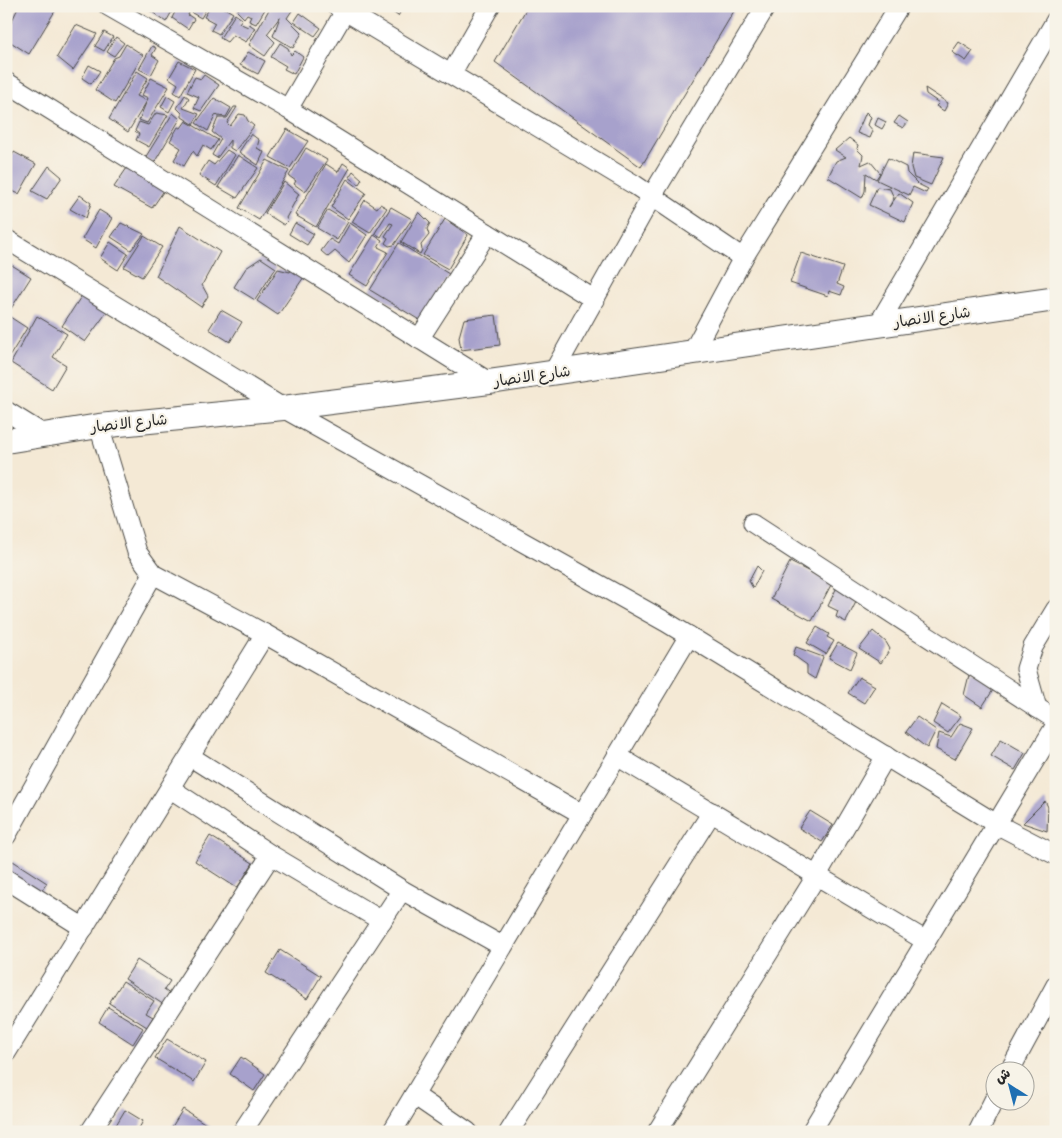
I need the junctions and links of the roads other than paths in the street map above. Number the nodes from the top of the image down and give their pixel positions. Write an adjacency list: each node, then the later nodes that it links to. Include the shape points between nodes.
1 (108, 6): 9 (street)
2 (490, 6): 7 (street)
3 (766, 6): 10 (street)
4 (899, 6): 13 (street)
5 (343, 8): 7 (street); 9 (street)
6 (1056, 20): 16 (street)
7 (451, 74): 10 (street)
8 (6, 82): 17 (street)
9 (288, 108): 11 (street)
10 (652, 196): 13 (street); 15 (street)
11 (487, 233): 15 (street); 17 (street)
12 (6, 239): 21 (street)
13 (743, 258): 18 (street)
14 (1056, 299): 16 (street, شارع الانصار)
15 (595, 300): 19 (street)
16 (878, 326): 18 (street, شارع الانصار)
17 (419, 339): 20 (street)
18 (692, 353): 19 (street, شارع الانصار)
19 (553, 373): 20 (street, شارع الانصار)
20 (489, 382): 21 (street, شارع الانصار)
21 (283, 408): 23 (street, شارع الانصار); 30 (street)
22 (6, 411): 24 (street)
23 (99, 426): 24 (street, شارع الانصار); 27 (street, via 137,552)
24 (43, 434): 25 (street, شارع الانصار)
25 (6, 441)
26 (753, 523): 31 (street)
27 (153, 574): 29 (street); 41 (street)
28 (1056, 609): 31 (street, via 1033,647 1026,669)
29 (265, 634): 36 (street); 39 (street)
30 (689, 636): 34 (street); 35 (street)
31 (1037, 708): 32 (street)
32 (1056, 720)
33 (1056, 725): 40 (street)
34 (617, 756): 38 (street); 39 (street)
35 (886, 756): 40 (street); 44 (street)
36 (191, 757): 37 (street); 46 (street)
37 (171, 789): 42 (street); 48 (street)
38 (712, 812): 44 (street); 60 (street)
39 (582, 814): 50 (street)
40 (998, 824): 43 (street); 49 (street)
41 (6, 836)
42 (271, 855): 47 (street); 56 (street)
43 (1056, 855)
44 (817, 875): 49 (street); 61 (street)
45 (6, 879): 48 (street)
46 (402, 890): 47 (street); 50 (street)
47 (382, 921): 57 (street)
48 (84, 928): 52 (street)
49 (926, 940): 62 (street)
50 (502, 946): 54 (street)
51 (1055, 990): 53 (street)
52 (6, 1053)
53 (1016, 1060)
54 (414, 1095): 58 (street); 59 (street)
55 (989, 1110): 63 (street)
56 (90, 1132)
57 (242, 1132)
58 (392, 1132)
59 (468, 1132)
60 (509, 1132)
61 (657, 1132)
62 (811, 1132)
63 (978, 1132)

